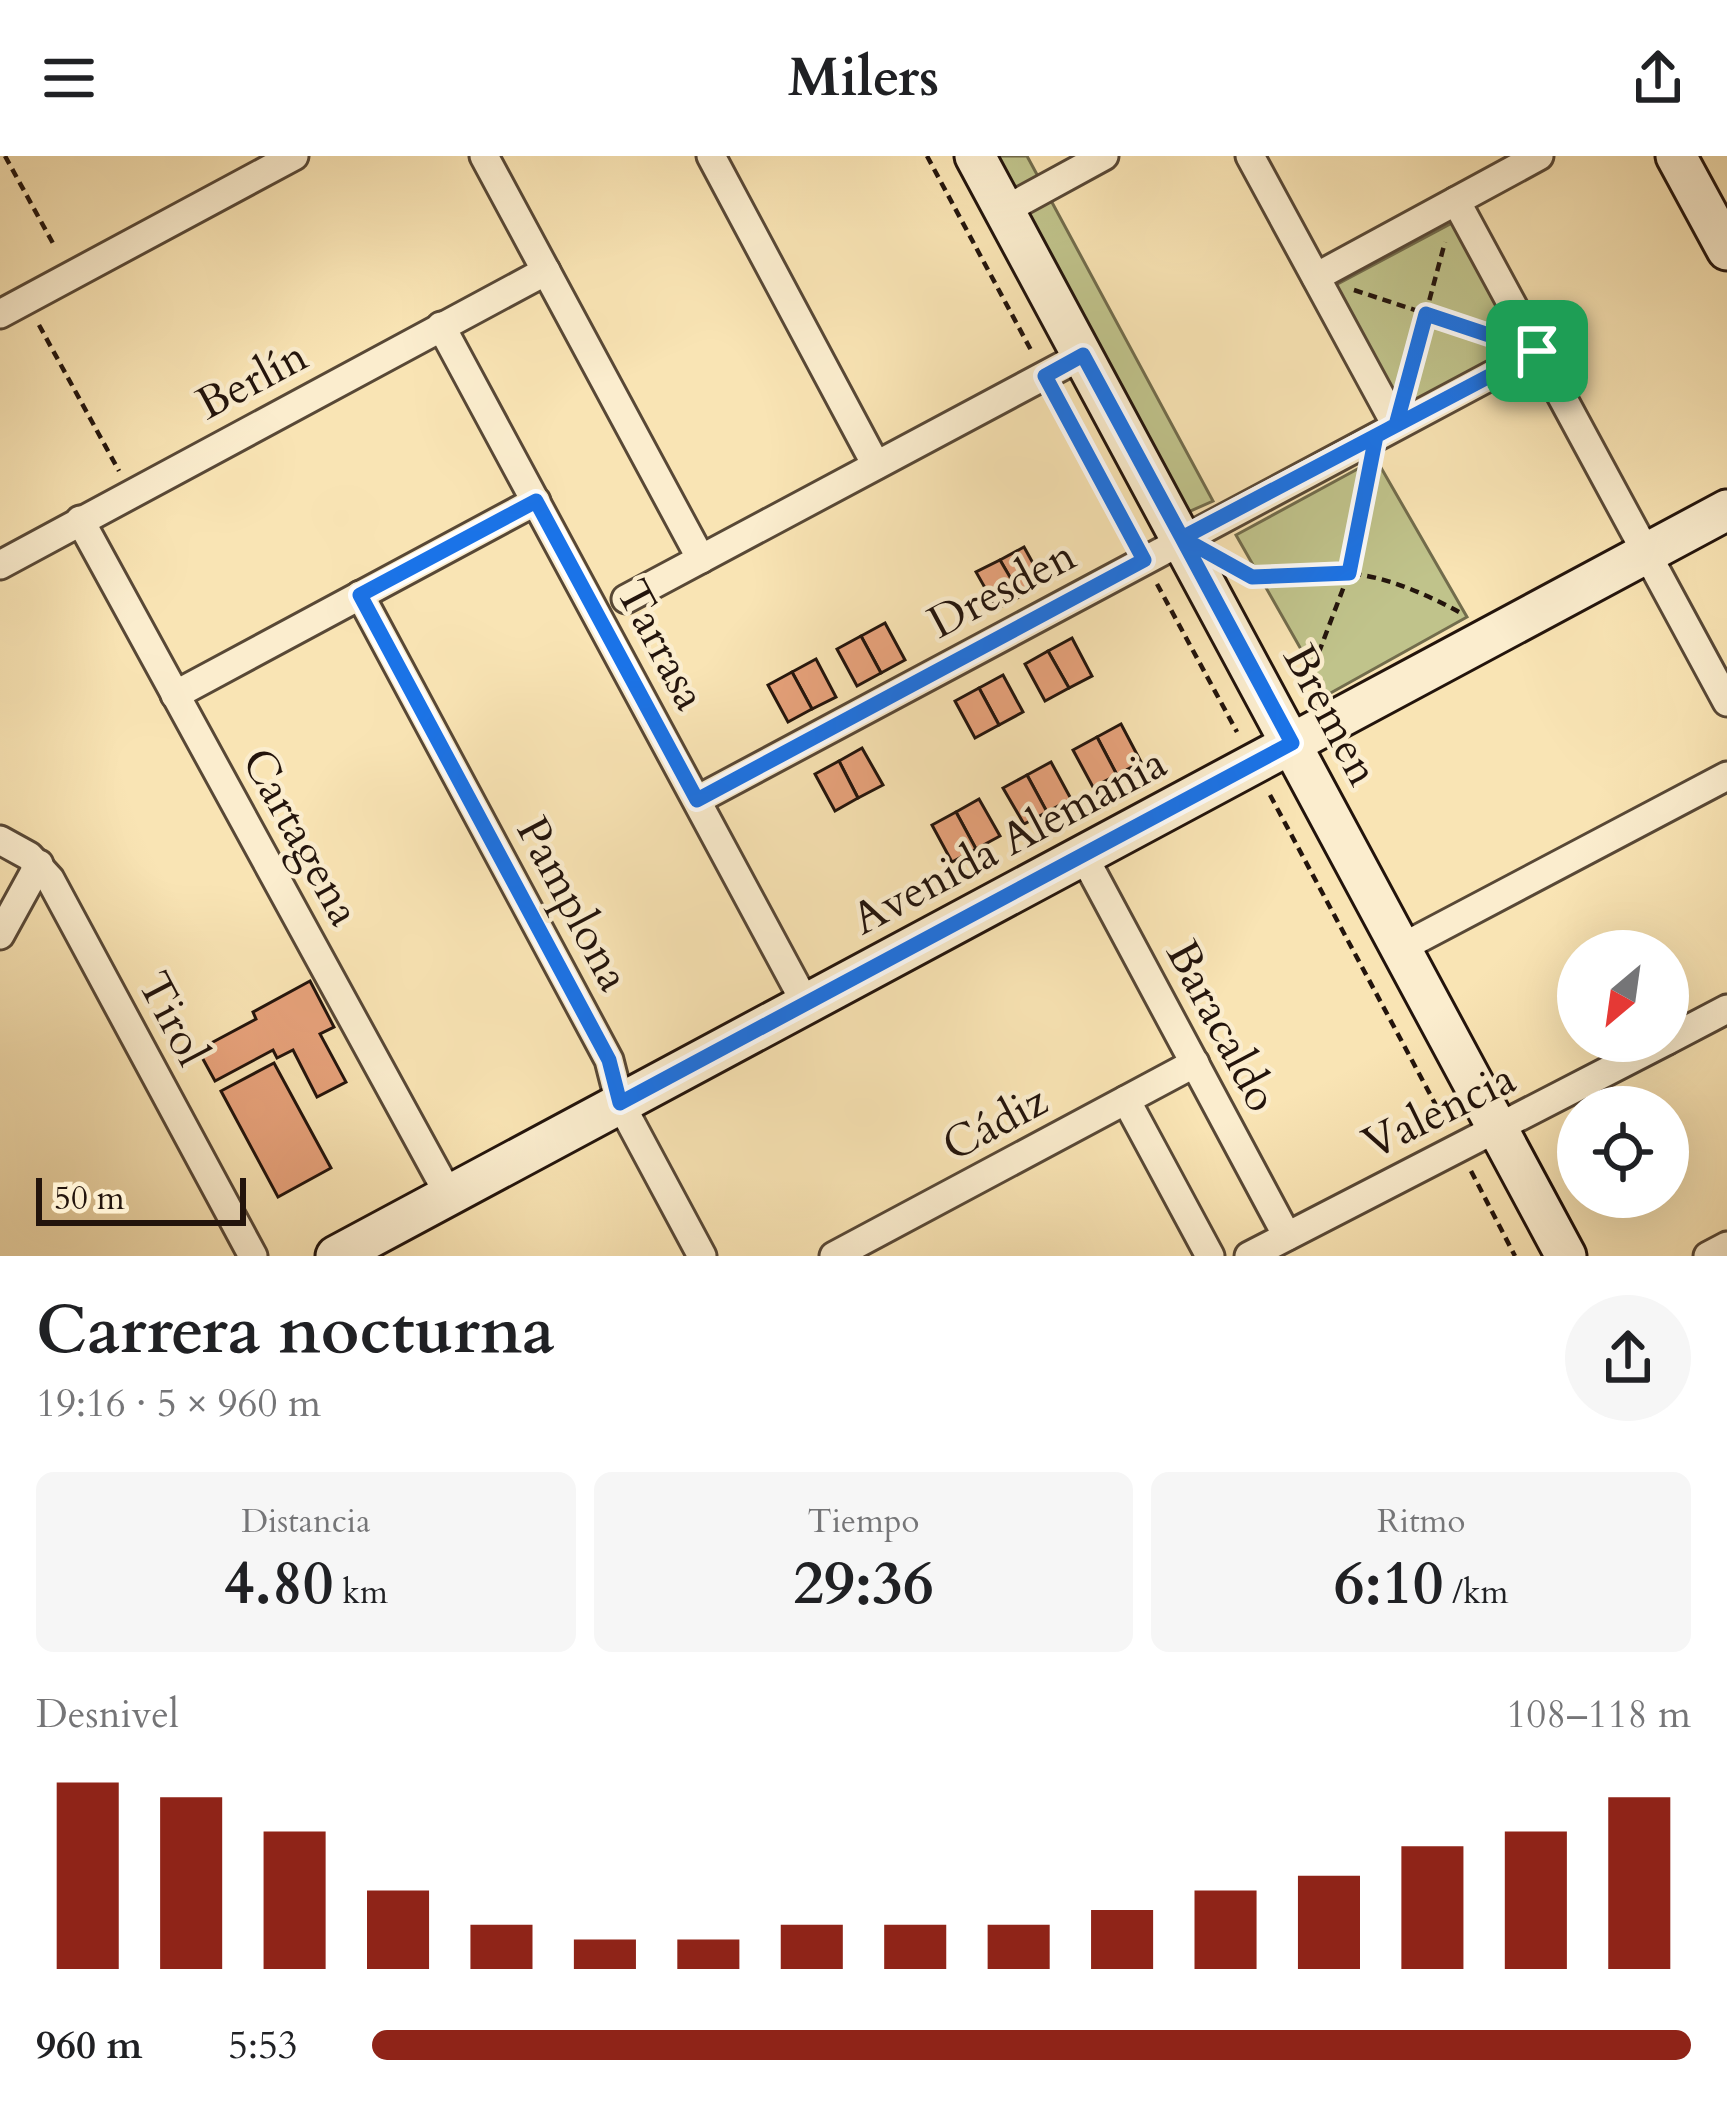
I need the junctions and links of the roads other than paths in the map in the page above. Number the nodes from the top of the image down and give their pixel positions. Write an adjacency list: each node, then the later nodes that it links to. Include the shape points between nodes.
1 (294, 156): 14 (street)
2 (484, 156): 12 (street, Tarrasa)
3 (710, 156): 19 (street)
4 (975, 156): 10 (street, Bremen)
5 (1104, 156): 10 (street)
6 (1250, 156): 13 (street)
7 (1539, 156): 9 (street)
8 (1676, 156): 11 (street)
9 (1456, 201): 13 (street); 16 (street)
10 (1005, 210): 17 (street, Bremen)
11 (1727, 250)
12 (545, 271): 15 (street, Berlín); 25 (street, Tarrasa)
13 (1316, 277): 18 (street)
14 (0, 314)
15 (441, 326): 20 (street, Tarrasa); 22 (street, Berlín)
16 (1537, 351): 18 (street, Dresden); 24 (street)
17 (1083, 355): 19 (street); 23 (street, Bremen)
18 (1386, 431): 23 (street, Dresden)
19 (877, 465): 25 (street)
20 (536, 501): 27 (street); 33 (street, Tarrasa)
21 (1727, 510): 24 (street, Avenida Alemania)
22 (80, 520): 26 (street, Berlín); 29 (street, Cartagena)
23 (1182, 538): 31 (street, Bremen); 33 (street, Dresden)
24 (1647, 554): 30 (street); 31 (street, Avenida Alemania)
25 (700, 559): 28 (street)
26 (0, 565)
27 (360, 595): 29 (street); 45 (street, Pamplona, via 609,1060)
28 (626, 599)
29 (175, 694): 47 (street, Cartagena)
30 (1727, 702)
31 (1292, 743): 35 (street, Avenida Alemania); 38 (street, Bremen)
32 (1727, 776): 38 (street)
33 (697, 800): 39 (street, Tarrasa)
34 (0, 840): 36 (street, Tirol)
35 (1083, 855): 39 (street, Avenida Alemania); 43 (street, Baracaldo)
36 (38, 865): 37 (street); 50 (street, Tirol)
37 (0, 935)
38 (1401, 948): 46 (street, Bremen)
39 (806, 1004): 45 (street, Avenida Alemania)
40 (1727, 1009): 41 (street, Valencia)
41 (1689, 1029)
42 (1626, 1062): 46 (street, Valencia)
43 (1195, 1063): 44 (street, Cádiz); 48 (street, Baracaldo)
44 (1126, 1100): 53 (street, Cádiz); 54 (street)
45 (620, 1103): 47 (street, Avenida Alemania); 52 (street, Pamplona)
46 (1498, 1130): 48 (street, Valencia); 56 (street, Bremen)
47 (449, 1195): 51 (street, Avenida Alemania)
48 (1287, 1236): 55 (street, Valencia)
49 (1727, 1246): 57 (street)
50 (253, 1256)
51 (336, 1256)
52 (702, 1256)
53 (834, 1256)
54 (1210, 1256)
55 (1249, 1256)
56 (1566, 1256)
57 (1708, 1256)

